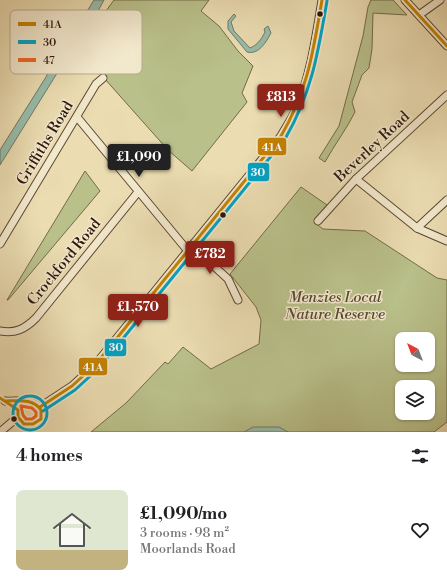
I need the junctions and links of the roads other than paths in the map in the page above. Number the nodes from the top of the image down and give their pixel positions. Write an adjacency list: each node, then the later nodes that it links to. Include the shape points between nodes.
1 (322, 0): 16 (street, via 316,41 297,109 281,136)
2 (405, 0): 4 (street)
3 (440, 0): 4 (street)
4 (419, 15): 5 (street)
5 (447, 46)
6 (103, 78): 8 (street, Griffiths Road, via 96,84)
7 (447, 95): 9 (street, Beverley Road)
8 (77, 117): 10 (street); 15 (street, Griffiths Road)
9 (356, 180): 12 (street, Beverley Road); 13 (street)
10 (138, 192): 16 (street); 18 (street, Crockford Road, via 30,324 18,330)
11 (447, 200): 13 (street)
12 (318, 221)
13 (417, 228): 14 (street)
14 (447, 241)
15 (0, 244)
16 (190, 249): 17 (street, via 228,279); 21 (street, via 95,365 72,386)
17 (238, 300)
18 (0, 331)
19 (3, 399): 20 (street); 22 (street)
20 (24, 402): 21 (street, via 33,402); 22 (street)
21 (40, 407): 23 (street, via 41,419)
22 (18, 414): 23 (street, via 21,422); 24 (street)
23 (29, 429)
24 (0, 432)

